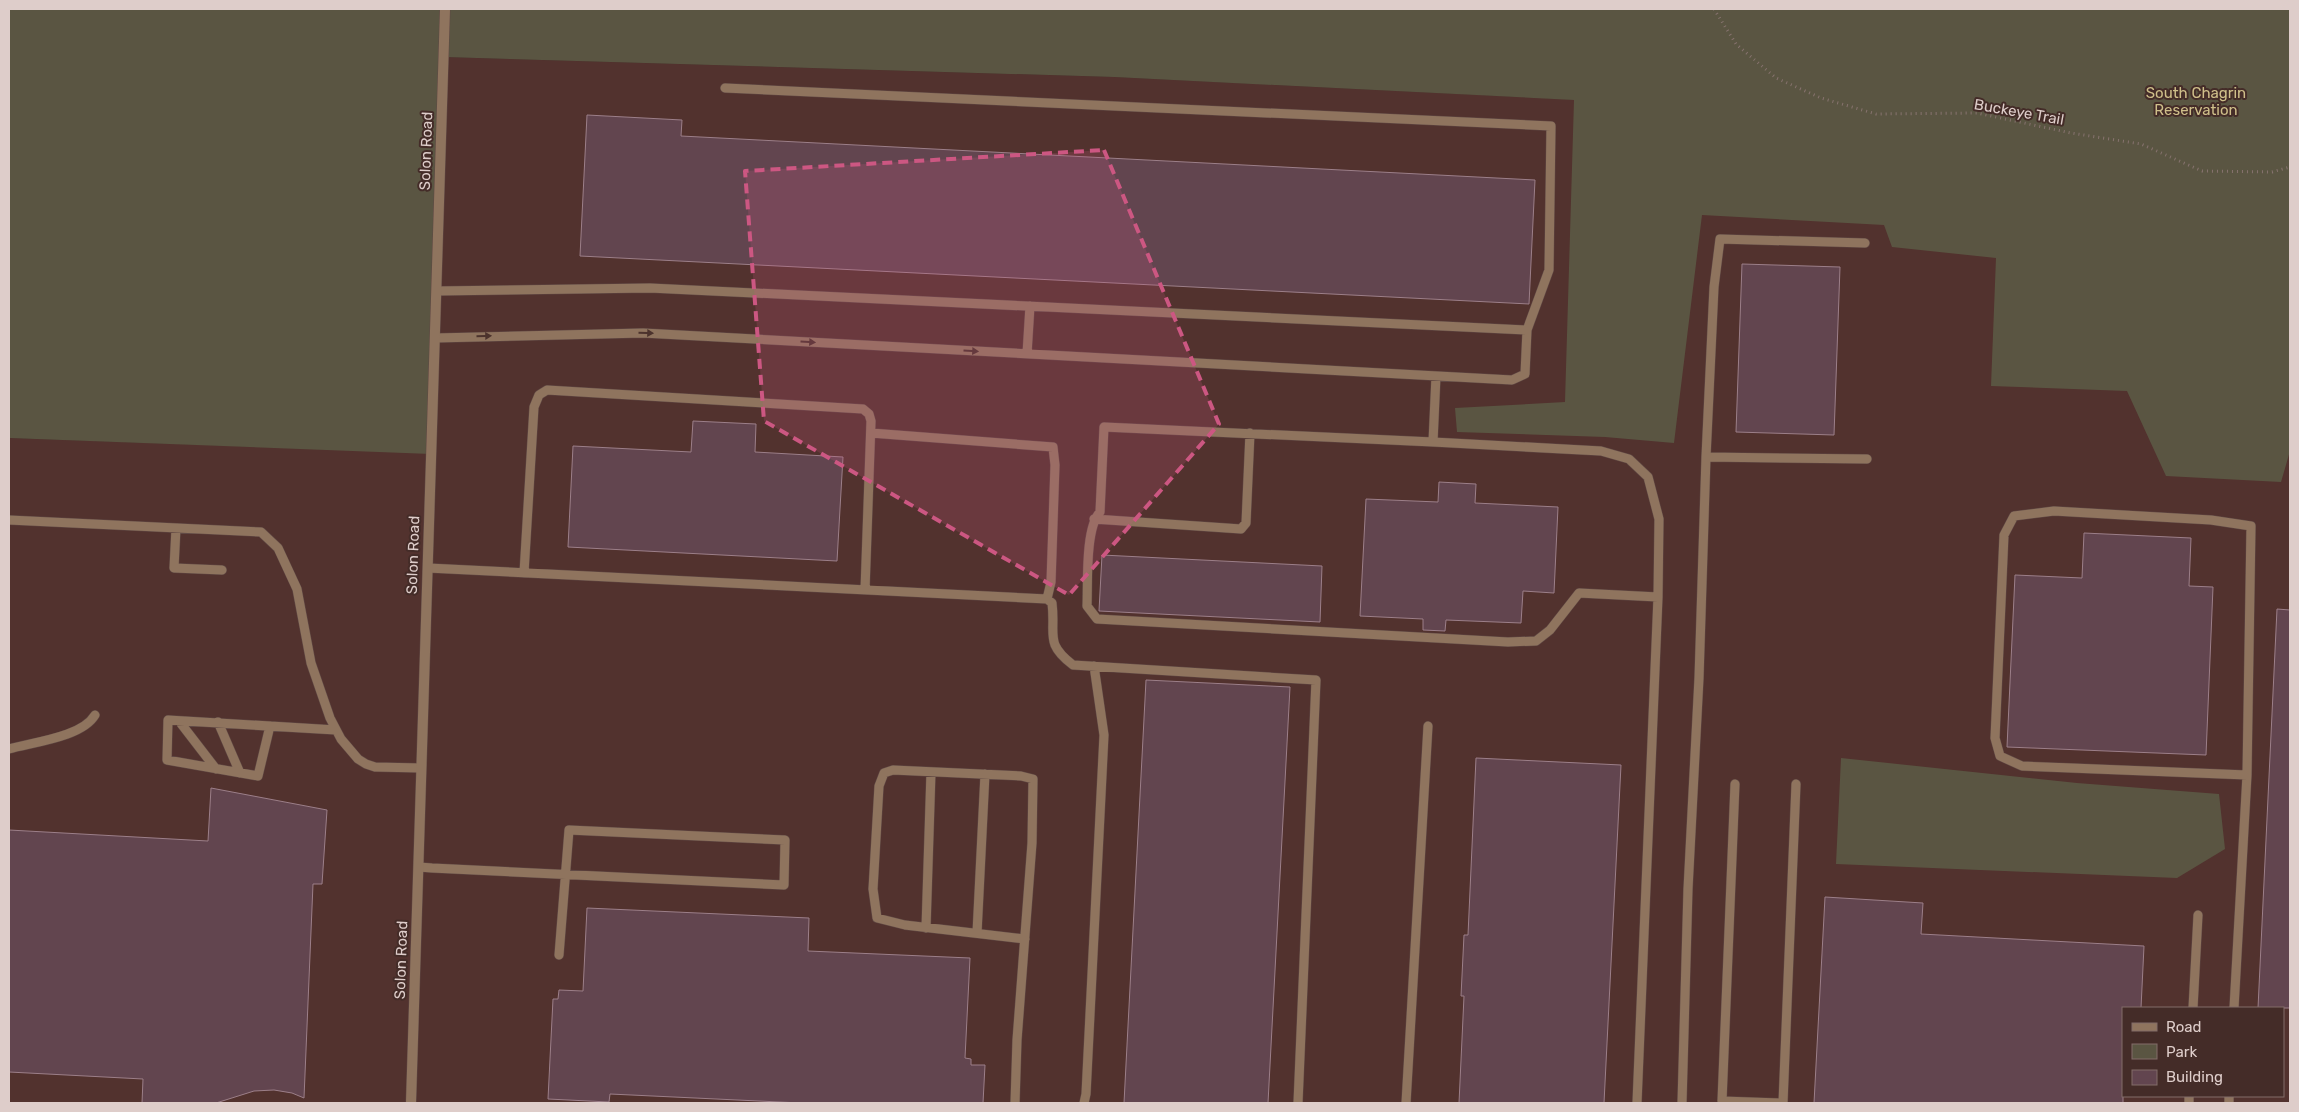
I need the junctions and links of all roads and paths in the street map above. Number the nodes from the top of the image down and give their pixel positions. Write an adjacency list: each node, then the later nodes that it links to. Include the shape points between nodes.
1 (446, 9): 6 (street, Solon Road)
2 (1714, 9): 4 (path, Buckeye Trail, via 1736,44 1776,78 1821,98 1876,114 1978,113 2142,144 2202,171 2272,172)
3 (725, 88): 8 (lane, via 1551,126 1549,270)
4 (2290, 167)
5 (1865, 243): 15 (lane, via 1720,239 1714,286)
6 (437, 291): 7 (lane, via 650,288); 9 (street, Solon Road)
7 (1030, 306): 8 (lane); 10 (lane)
8 (1527, 330): 11 (lane, via 1525,374 1512,380)
9 (435, 338): 10 (lane, one-way to 10, via 643,333); 20 (street, Solon Road)
10 (1027, 354): 11 (lane)
11 (1436, 376): 14 (lane)
12 (871, 433): 22 (lane, via 872,421 863,410 547,390 539,395 534,407); 23 (lane); 25 (lane, via 1053,447 1051,582)
13 (1250, 433): 14 (lane); 17 (lane, via 1104,427 1100,512); 17 (lane, via 1246,523 1241,529)
14 (1433, 442): 24 (lane, via 1601,451 1630,459 1648,478 1659,519)
15 (1706, 457): 16 (lane); 57 (lane)
16 (1867, 459)
17 (1094, 518): 24 (lane, via 1087,606 1097,618 1536,642 1550,630 1579,593)
18 (9, 520): 19 (lane)
19 (176, 528): 21 (lane, via 174,568); 32 (lane, via 261,532 278,548 296,589 311,663)
20 (428, 568): 22 (lane); 34 (street, Solon Road)
21 (222, 570)
22 (524, 573): 23 (lane)
23 (865, 590): 25 (lane)
24 (1658, 597): 56 (lane)
25 (1046, 599): 26 (lane, via 1052,603 1053,640 1058,653 1074,665)
26 (1094, 666): 53 (lane, via 1104,735); 54 (lane, via 1316,680)
27 (96, 715): 33 (lane, via 80,730)
28 (179, 721): 29 (lane); 35 (lane); 35 (lane, via 168,720 167,760)
29 (218, 722): 30 (lane); 37 (lane)
30 (270, 726): 32 (lane); 37 (lane, via 258,776)
31 (1428, 726): 55 (lane)
32 (336, 730): 34 (lane, via 358,759 366,764)
33 (9, 749)
34 (421, 768): 42 (street, Solon Road)
35 (216, 769): 37 (lane)
36 (931, 772): 38 (lane); 45 (lane); 45 (lane, via 893,770 884,773 879,786 873,889 877,918)
37 (240, 773)
38 (984, 774): 46 (lane); 47 (lane, via 1033,779)
39 (2246, 775): 39 (lane, via 2251,526 2211,520 2054,511 2014,516 2004,535 1995,738 2000,756 2022,766); 50 (lane)
40 (1735, 784): 58 (lane, via 1722,1101)
41 (1796, 784): 58 (lane)
42 (419, 867): 43 (lane); 51 (street, Solon Road)
43 (565, 874): 43 (lane, via 784,885 785,840 569,830); 48 (lane)
44 (2198, 915): 49 (lane)
45 (926, 928): 46 (lane)
46 (977, 933): 47 (lane)
47 (1025, 938): 52 (lane)
48 (559, 954)
49 (2193, 1007)
50 (2234, 1007)
51 (411, 1103)
52 (1015, 1103)
53 (1084, 1103)
54 (1298, 1103)
55 (1406, 1103)
56 (1637, 1103)
57 (1682, 1103)
58 (1783, 1103)

